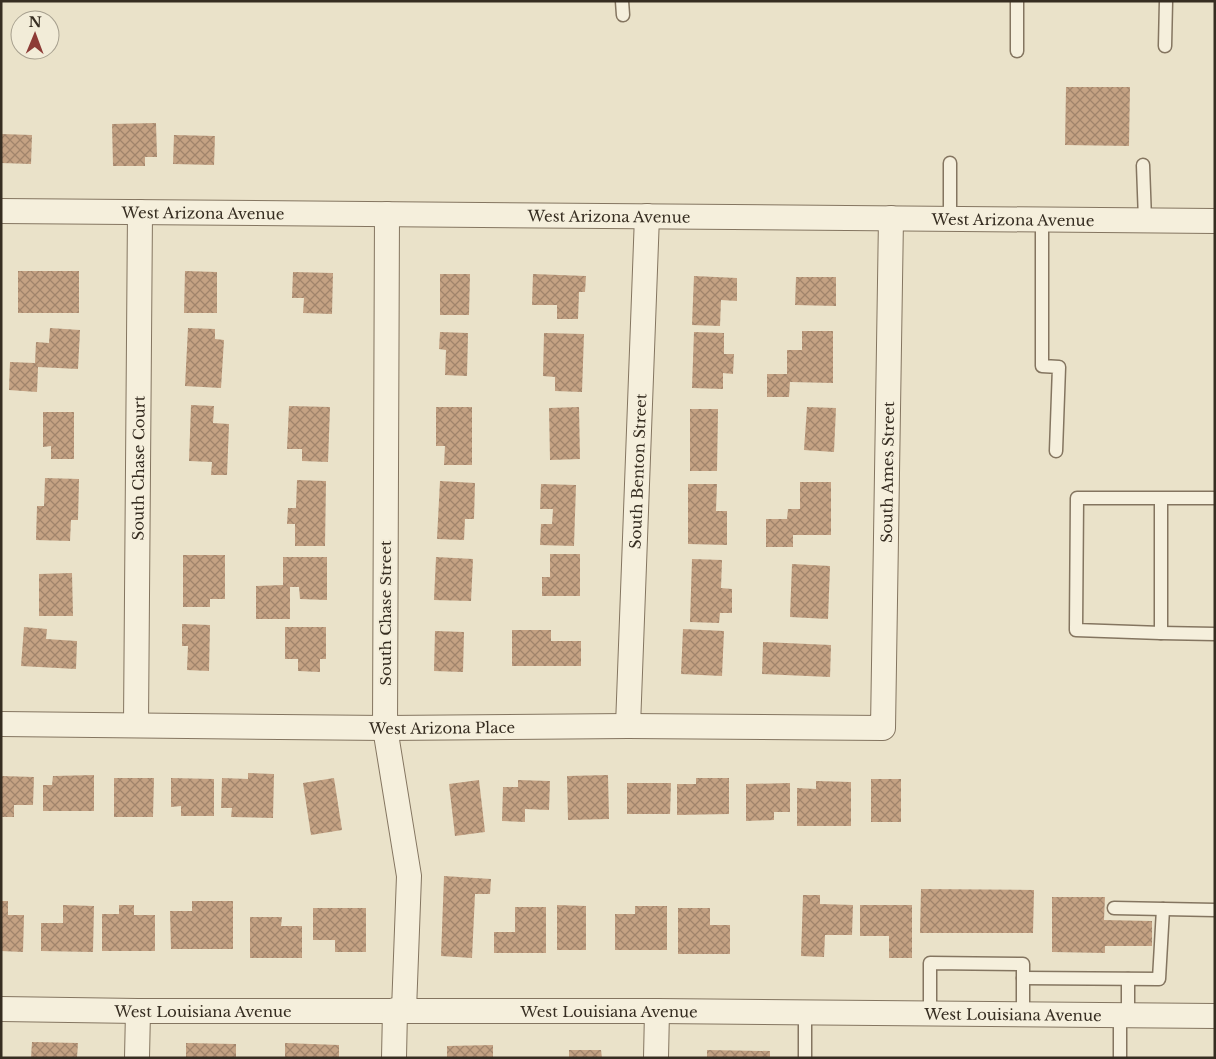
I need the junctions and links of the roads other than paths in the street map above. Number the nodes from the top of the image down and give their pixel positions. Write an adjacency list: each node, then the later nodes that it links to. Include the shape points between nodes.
1 (622, 1): 4 (lane)
2 (1017, 1): 6 (lane)
3 (1166, 1): 5 (lane)
4 (623, 15)
5 (1166, 46)
6 (1018, 51)
7 (950, 163): 14 (lane)
8 (1143, 165): 16 (lane)
9 (1, 211): 10 (street, West Arizona Avenue)
10 (140, 212): 11 (street, West Arizona Avenue); 24 (street, South Chase Court)
11 (387, 214): 12 (street, West Arizona Avenue); 26 (street, South Chase Street)
12 (647, 216): 13 (street, West Arizona Avenue); 25 (street, South Benton Street)
13 (891, 218): 14 (street, West Arizona Avenue); 27 (street, South Ames Street)
14 (950, 219): 15 (street, West Arizona Avenue)
15 (1042, 220): 16 (street, West Arizona Avenue); 18 (lane, via 1042,366 1059,367)
16 (1146, 220): 17 (street, West Arizona Avenue)
17 (1215, 221)
18 (1056, 451)
19 (1161, 498): 20 (lane); 21 (lane); 21 (lane, via 1077,498 1076,621 1076,630)
20 (1215, 498)
21 (1161, 633): 22 (lane)
22 (1215, 634)
23 (1, 724): 24 (street, West Arizona Place)
24 (136, 724): 26 (street, West Arizona Place)
25 (628, 726): 26 (street, West Arizona Place); 27 (street, West Arizona Place)
26 (384, 728): 34 (street, South Chase Street, via 409,876)
27 (882, 728)
28 (1114, 908): 29 (lane)
29 (1162, 909): 30 (lane); 32 (lane, via 1159,979)
30 (1215, 910)
31 (1023, 978): 32 (lane); 38 (lane, via 1023,964 930,963); 39 (lane)
32 (1128, 979): 40 (lane)
33 (1, 1009): 35 (street, West Louisiana Avenue)
34 (400, 1010): 35 (street, West Louisiana Avenue); 36 (street, West Louisiana Avenue); 43 (street, South Chase Street)
35 (138, 1011): 42 (street)
36 (657, 1011): 37 (street, West Louisiana Avenue); 44 (street)
37 (805, 1013): 38 (street, West Louisiana Avenue); 45 (lane)
38 (930, 1014): 39 (street, West Louisiana Avenue)
39 (1023, 1015): 40 (street, West Louisiana Avenue)
40 (1124, 1016): 41 (street, West Louisiana Avenue); 46 (lane)
41 (1215, 1016)
42 (137, 1058)
43 (394, 1058)
44 (656, 1058)
45 (805, 1058)
46 (1120, 1058)

